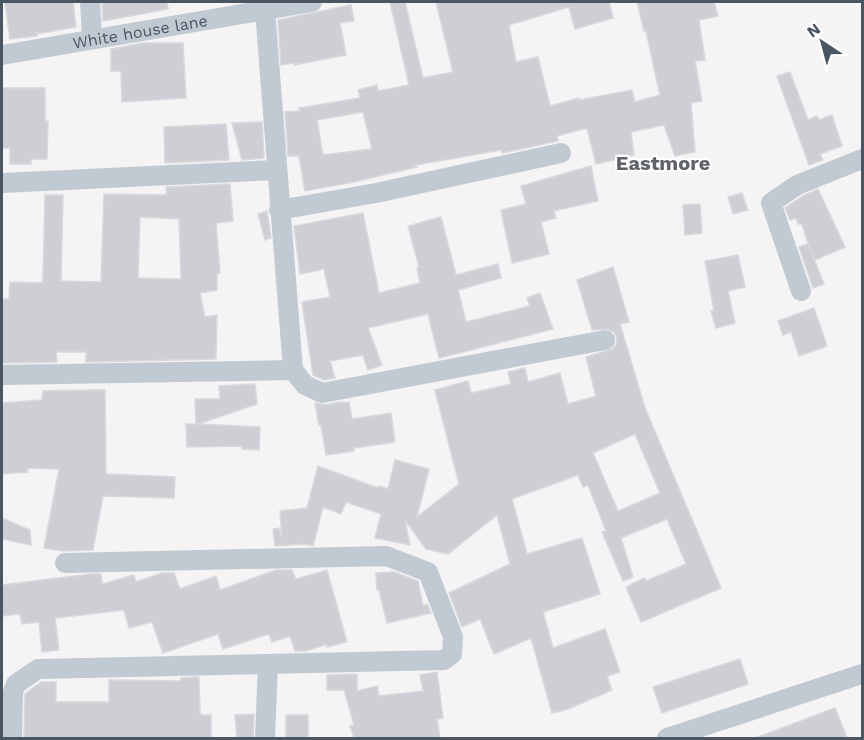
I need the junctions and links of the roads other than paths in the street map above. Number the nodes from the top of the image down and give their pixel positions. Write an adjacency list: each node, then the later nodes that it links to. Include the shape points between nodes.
1 (90, 2): 4 (street)
2 (312, 2): 3 (street, White house lane)
3 (265, 10): 4 (street, White house lane); 8 (street)
4 (92, 38): 5 (street, White house lane)
5 (2, 55)
6 (561, 153): 10 (street)
7 (862, 159): 11 (street, via 797,185 771,203)
8 (276, 171): 9 (street); 10 (street)
9 (2, 183)
10 (279, 210): 13 (street)
11 (801, 291)
12 (605, 340): 13 (street, via 322,393 306,385)
13 (293, 370): 14 (street)
14 (2, 375)
15 (65, 563): 16 (street, via 386,556 428,572 453,637 452,654 444,660)
16 (268, 664): 18 (street, via 38,669 16,684); 19 (street)
17 (862, 674): 20 (street)
18 (12, 738)
19 (265, 738)
20 (667, 738)

